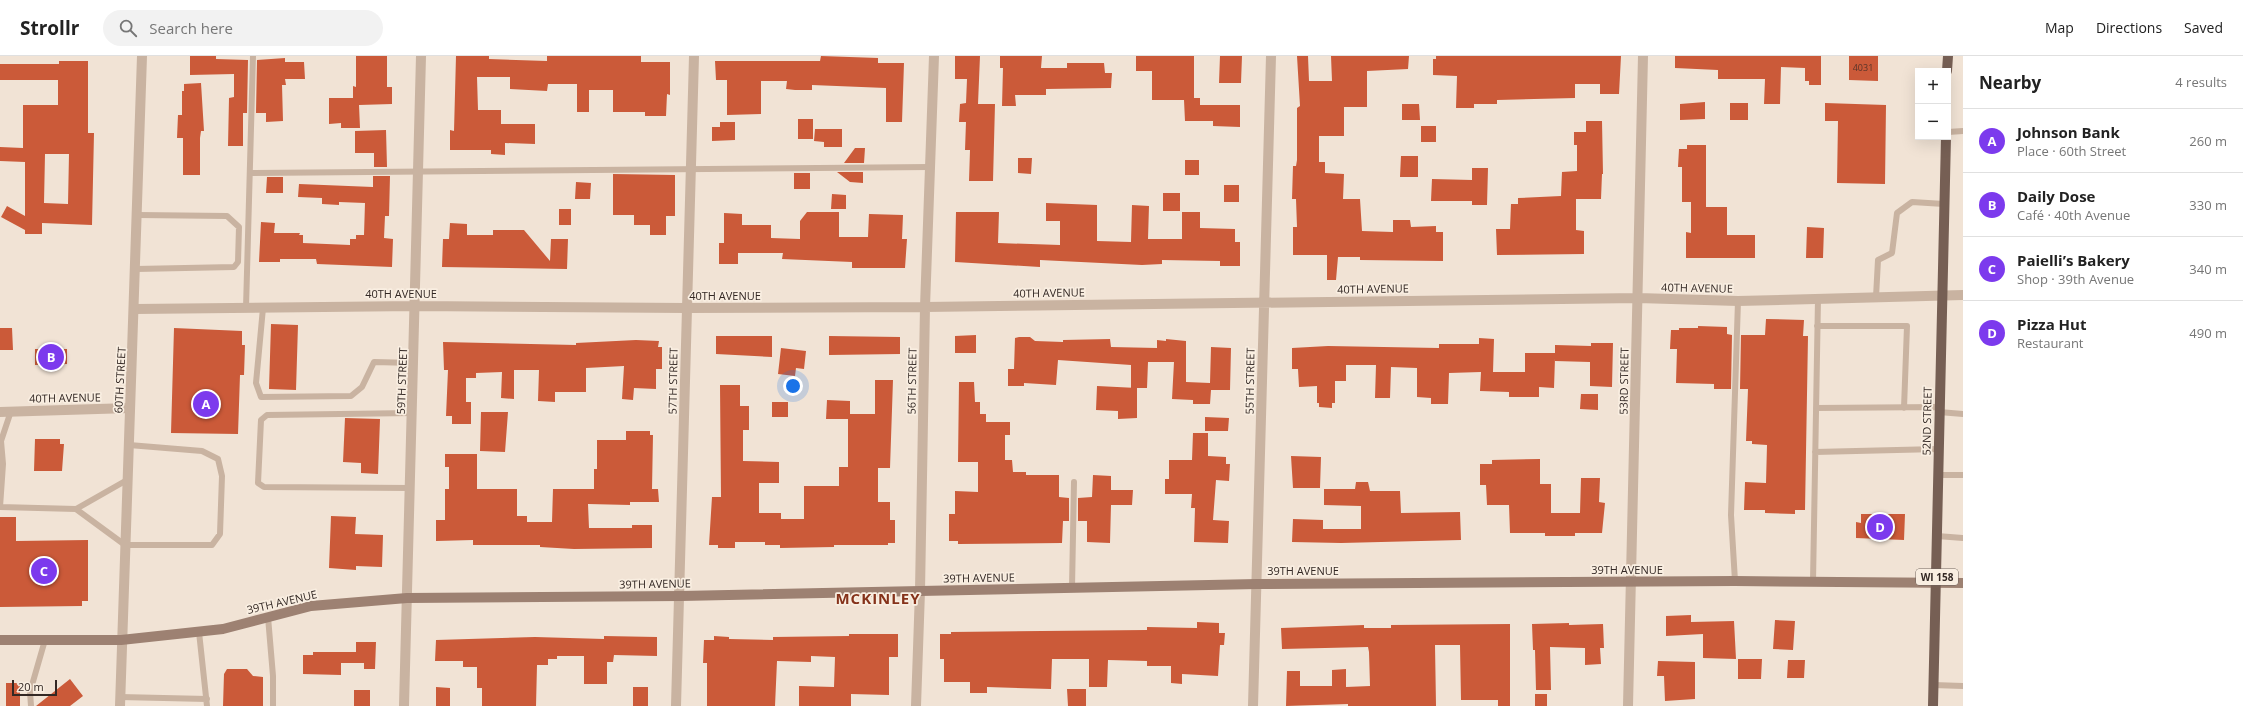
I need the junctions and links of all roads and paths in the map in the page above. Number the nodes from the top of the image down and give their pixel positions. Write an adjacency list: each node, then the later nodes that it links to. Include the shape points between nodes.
1 (142, 56): 18 (street, 60TH STREET)
2 (253, 56): 16 (lane)
3 (422, 56): 15 (street, 59TH STREET)
4 (694, 56): 14 (street, 57TH STREET)
5 (934, 56): 13 (street, 56TH STREET)
6 (1271, 56): 26 (street, 55TH STREET)
7 (1644, 56): 23 (street, 53RD STREET)
8 (1948, 56): 9 (main road)
9 (1948, 68)
10 (1951, 132): 11 (lane)
11 (1963, 132)
12 (1946, 140): 17 (main road, 52ND STREET / WI 158)
13 (930, 167): 14 (lane); 28 (street, 56TH STREET)
14 (692, 169): 15 (lane); 31 (street, 57TH STREET)
15 (419, 171): 16 (lane); 27 (street, 59TH STREET)
16 (250, 173): 29 (lane)
17 (1944, 204): 20 (main road, 52ND STREET / WI 158); 22 (lane, via 1912,202 1897,213 1892,253 1878,260)
18 (138, 215): 19 (street, 60TH STREET); 19 (lane, via 228,216 239,227 238,262 234,266)
19 (136, 268): 32 (street, 60TH STREET)
20 (1941, 295): 21 (street, 40TH AVENUE); 22 (street, 40TH AVENUE); 38 (main road, 52ND STREET / WI 158)
21 (1963, 295)
22 (1876, 297): 24 (street, 40TH AVENUE)
23 (1638, 298): 25 (street, 40TH AVENUE); 26 (street, 40TH AVENUE); 58 (street, 53RD STREET)
24 (1818, 298): 25 (street, 40TH AVENUE); 33 (lane)
25 (1738, 301): 57 (lane, via 1731,515)
26 (1264, 302): 28 (street, 40TH AVENUE); 61 (street, 55TH STREET)
27 (416, 306): 30 (street, 40TH AVENUE); 31 (street, 40TH AVENUE); 34 (street, 59TH STREET)
28 (925, 307): 31 (street, 40TH AVENUE); 64 (street, 56TH STREET)
29 (246, 308): 30 (street, 40TH AVENUE); 32 (street, 40TH AVENUE)
30 (263, 308): 34 (lane, via 256,383 261,397 351,396 362,386 374,362)
31 (686, 308): 65 (street, 57TH STREET)
32 (135, 309): 35 (street, 60TH STREET)
33 (1817, 326): 36 (lane); 37 (lane, via 1907,326)
34 (414, 363): 41 (street, 59TH STREET)
35 (130, 408): 39 (street, 40TH AVENUE); 43 (street, 60TH STREET)
36 (1816, 408): 37 (lane); 45 (lane)
37 (1904, 408): 38 (lane)
38 (1939, 409): 42 (lane); 44 (main road, 52ND STREET / WI 158)
39 (11, 411): 40 (street, 40TH AVENUE); 46 (lane, via 1,441)
40 (0, 412)
41 (413, 413): 51 (street, 59TH STREET); 51 (lane, via 267,415 261,420 258,483 264,487)
42 (1963, 414)
43 (129, 445): 49 (street, 60TH STREET); 56 (lane, via 202,451 218,459 222,476 220,534 212,545)
44 (1938, 449): 45 (lane); 47 (main road, 52ND STREET / WI 158)
45 (1815, 452): 59 (lane)
46 (1, 464): 52 (lane)
47 (1938, 475): 48 (lane); 54 (main road, 52ND STREET / WI 158)
48 (1963, 475)
49 (127, 480): 53 (lane); 56 (street, 60TH STREET)
50 (1074, 482): 63 (lane)
51 (410, 488): 66 (street, 59TH STREET)
52 (0, 506): 53 (lane)
53 (76, 509): 56 (lane)
54 (1937, 536): 55 (lane); 62 (main road, 52ND STREET / WI 158)
55 (1963, 538)
56 (125, 545): 71 (street, 60TH STREET)
57 (1735, 581): 58 (main road, 39TH AVENUE); 59 (main road, 39TH AVENUE)
58 (1632, 582): 61 (main road, 39TH AVENUE); 83 (street, 53RD STREET)
59 (1813, 582): 62 (main road, 39TH AVENUE)
60 (1963, 583): 62 (main road, 39TH AVENUE)
61 (1258, 584): 63 (main road, 39TH AVENUE); 82 (street, 55TH STREET)
62 (1936, 584): 72 (main road, 52ND STREET / WI 158)
63 (1072, 588): 64 (main road, 39TH AVENUE)
64 (920, 591): 65 (main road, 39TH AVENUE); 81 (street, 56TH STREET)
65 (681, 596): 66 (main road, 39TH AVENUE); 80 (street, 57TH STREET)
66 (407, 598): 67 (main road, 39TH AVENUE, via 311,606); 79 (street, 59TH STREET)
67 (268, 617): 68 (main road, 39TH AVENUE, via 223,630); 78 (lane)
68 (199, 632): 71 (main road, 39TH AVENUE); 74 (lane)
69 (0, 640): 70 (main road, 39TH AVENUE)
70 (45, 640): 71 (main road, 39TH AVENUE); 76 (lane, via 30,692)
71 (121, 640): 75 (street, 60TH STREET)
72 (1934, 685): 73 (lane); 84 (main road, 52ND STREET / WI 158)
73 (1963, 686)
74 (207, 698): 75 (lane); 77 (lane)
75 (120, 702)
76 (31, 706)
77 (207, 706)
78 (273, 706)
79 (404, 706)
80 (676, 706)
81 (916, 706)
82 (1253, 706)
83 (1628, 706)
84 (1933, 706)

